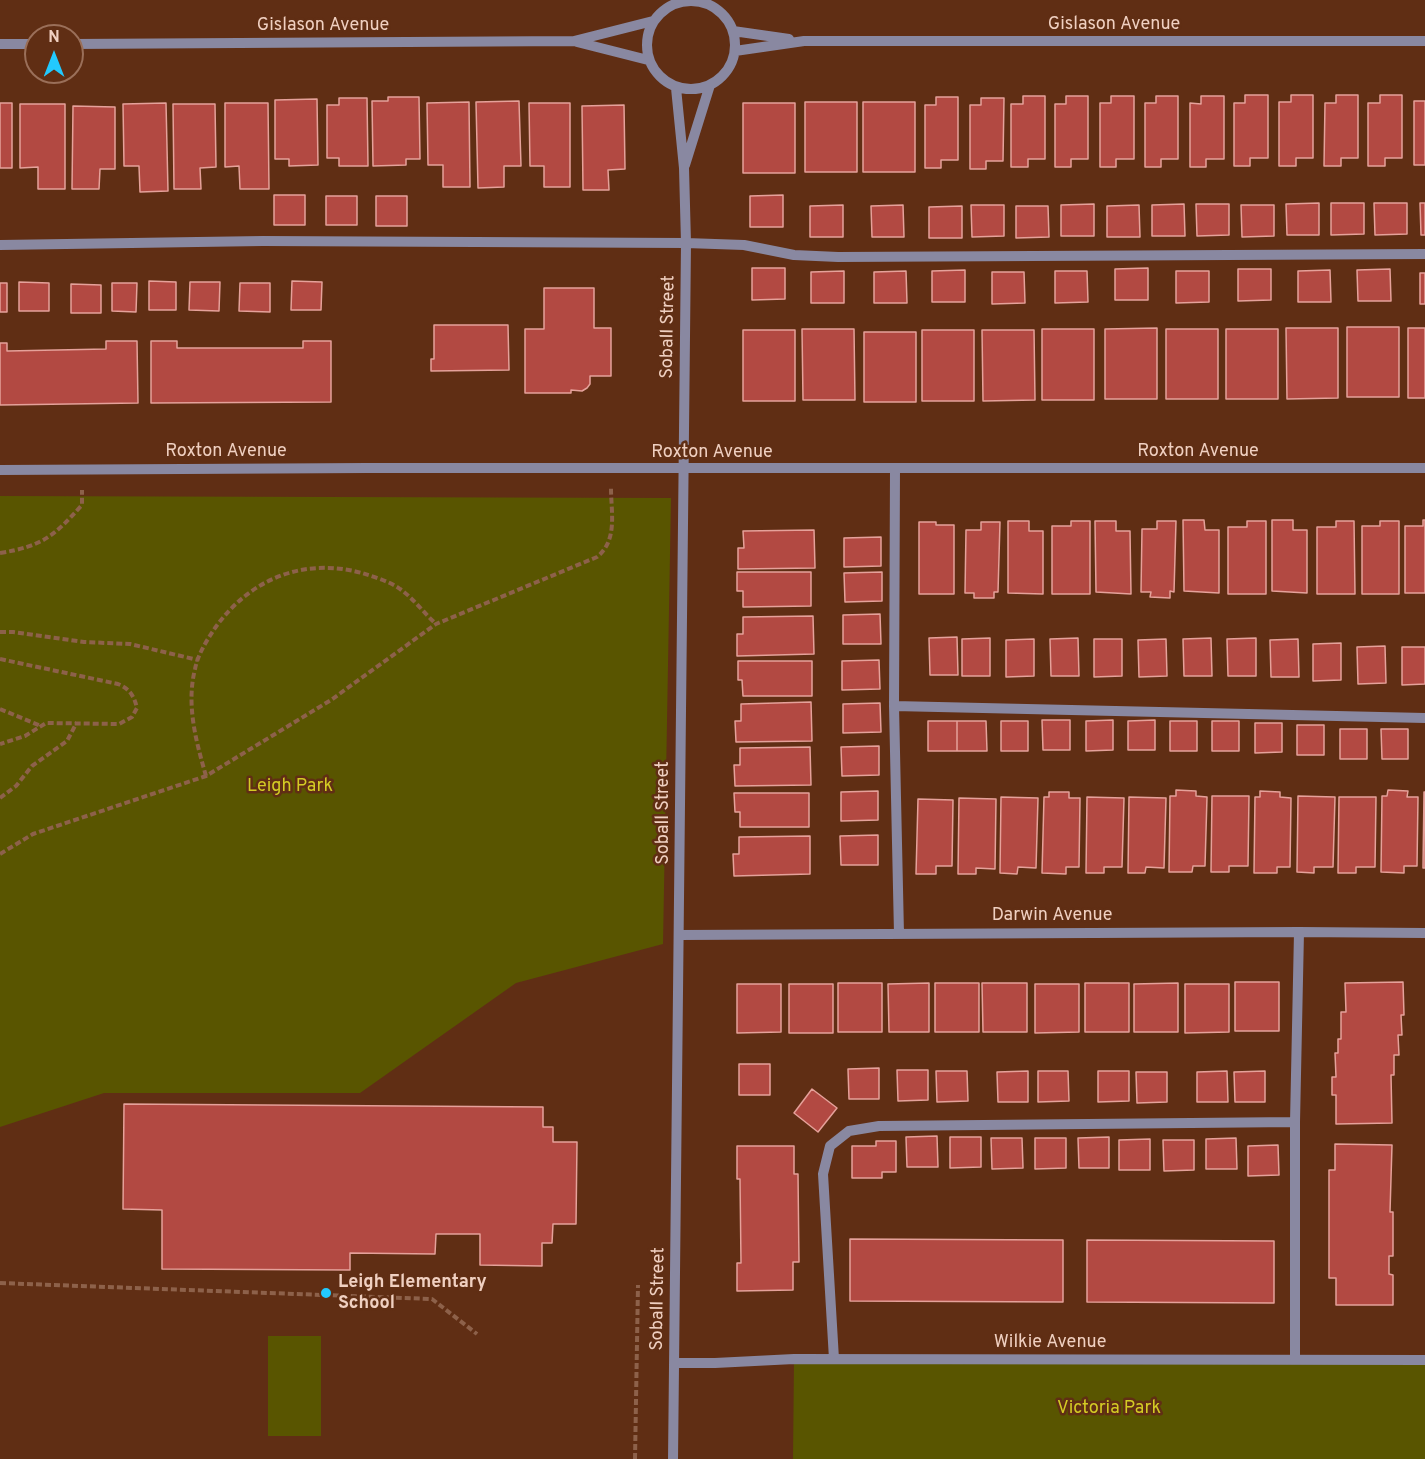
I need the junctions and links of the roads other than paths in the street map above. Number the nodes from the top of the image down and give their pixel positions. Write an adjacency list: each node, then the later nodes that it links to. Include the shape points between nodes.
1 (679, 1): 2 (street); 3 (street)
2 (710, 3): 4 (street)
3 (653, 21): 5 (street, Gislason Avenue); 12 (street, via 646,40)
4 (733, 31): 6 (street, Gislason Avenue); 11 (street)
5 (574, 41): 10 (street, Gislason Avenue); 12 (street, Gislason Avenue)
6 (804, 41): 7 (street, Gislason Avenue); 11 (street, Gislason Avenue)
7 (1425, 41)
8 (0, 44): 9 (street)
9 (24, 44)
10 (84, 44)
11 (735, 51): 13 (street, via 729,70)
12 (648, 60): 14 (street, via 659,77)
13 (710, 85): 14 (street, via 696,90); 15 (street, Soball Street)
14 (676, 88): 15 (street, Soball Street)
15 (684, 168): 16 (street, Soball Street)
16 (686, 243): 17 (street, via 263,241); 18 (street, via 744,245 794,255 838,257); 20 (street, Soball Street)
17 (0, 245)
18 (1425, 254)
19 (1425, 468): 21 (street, Roxton Avenue)
20 (683, 469): 21 (street, Roxton Avenue); 22 (street, Roxton Avenue); 28 (street, Soball Street)
21 (895, 469): 23 (street)
22 (0, 470)
23 (894, 706): 24 (street); 27 (street)
24 (1425, 718)
25 (1299, 932): 26 (street, Darwin Avenue); 27 (street, Darwin Avenue); 29 (street)
26 (1425, 933)
27 (899, 934): 28 (street, Darwin Avenue)
28 (679, 935): 33 (street, Soball Street)
29 (1295, 1122): 30 (street, via 879,1126 849,1131 830,1146 823,1174); 31 (street)
30 (834, 1359): 31 (street, Wilkie Avenue); 33 (street, Wilkie Avenue)
31 (1295, 1360): 32 (street, Wilkie Avenue)
32 (1425, 1360)
33 (674, 1363): 34 (street, Soball Street)
34 (673, 1459)

